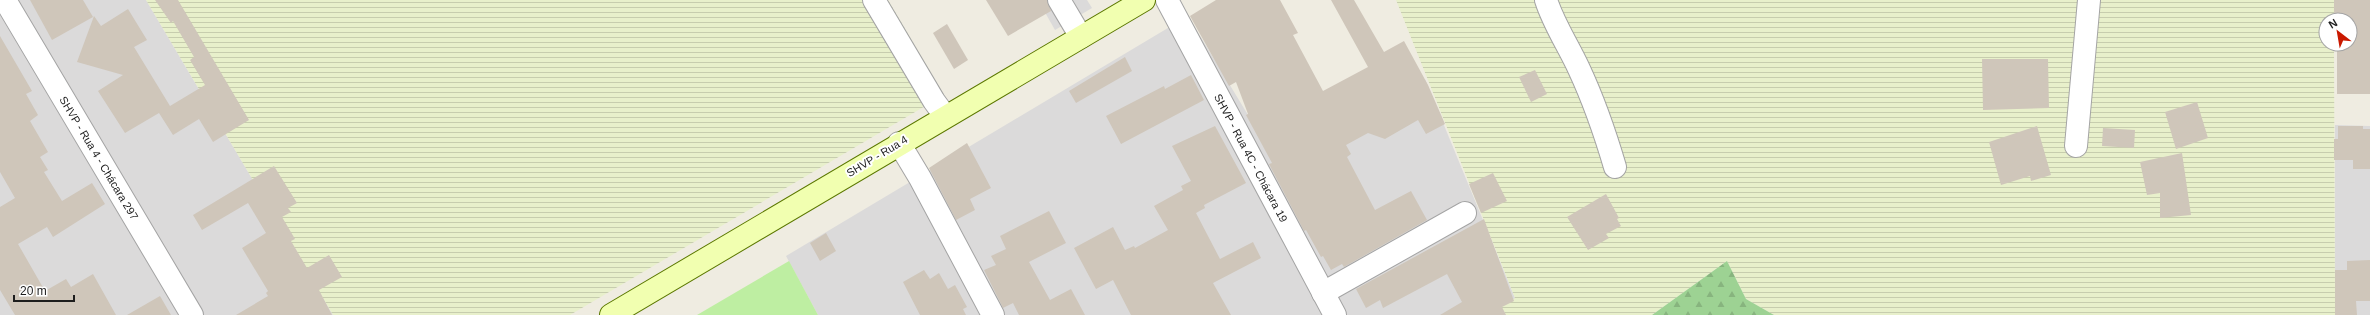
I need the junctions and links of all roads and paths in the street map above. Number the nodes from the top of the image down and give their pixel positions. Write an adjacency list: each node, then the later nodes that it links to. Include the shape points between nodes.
1 (5, 0): 15 (street, SHVP - Rua 4 - Chácara 297)
2 (874, 0): 9 (street)
3 (1059, 0): 8 (street)
4 (1144, 0): 8 (street, SHVP - Rua 4)
5 (1167, 0): 14 (street, SHVP - Rua 4C - Chácara 19)
6 (1546, 0): 12 (street, via 1552,20 1579,68 1600,115)
7 (2089, 0): 11 (street)
8 (1081, 37): 9 (street, SHVP - Rua 4)
9 (945, 116): 10 (street, SHVP - Rua 4)
10 (899, 143): 16 (street, SHVP - Rua 4); 17 (street)
11 (2076, 146)
12 (1615, 167)
13 (1465, 213): 14 (street)
14 (1324, 293): 18 (street, SHVP - Rua 4C - Chácara 19)
15 (192, 315)
16 (610, 315)
17 (993, 315)
18 (1335, 315)

